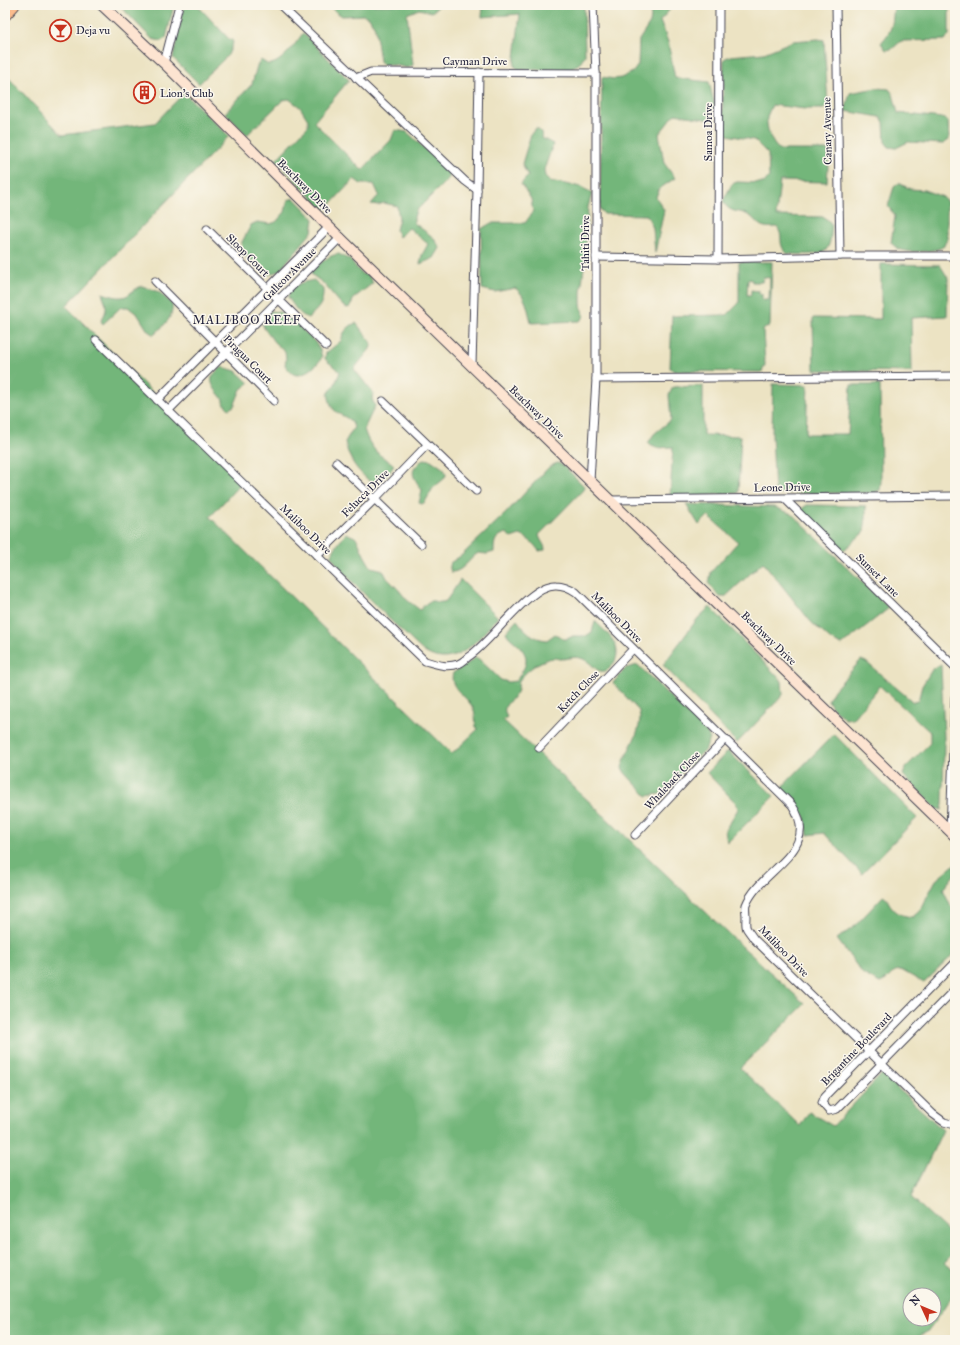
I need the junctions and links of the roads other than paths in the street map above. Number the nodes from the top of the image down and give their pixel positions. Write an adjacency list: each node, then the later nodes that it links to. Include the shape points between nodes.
1 (14, 5): 8 (main road)
2 (102, 5): 9 (street, Beachway Drive)
3 (179, 5): 9 (street)
4 (280, 5): 12 (street)
5 (593, 5): 11 (street, Tahiti Drive)
6 (719, 5): 20 (street, Samoa Drive)
7 (836, 5): 17 (street, Canary Avenue)
8 (5, 15)
9 (164, 63): 14 (street, Beachway Drive)
10 (478, 72): 11 (street, Cayman Drive); 12 (street, Cayman Drive, via 372,72); 13 (street)
11 (596, 73): 19 (street, Tahiti Drive)
12 (356, 78): 13 (street, via 465,181)
13 (478, 190): 28 (street)
14 (329, 227): 16 (street, Beachway Drive); 22 (street, Galleon Avenue)
15 (207, 229): 22 (street, Sloop Court)
16 (340, 237): 23 (street, Galleon Avenue); 28 (street, Beachway Drive)
17 (840, 256): 18 (street); 20 (street)
18 (955, 256)
19 (596, 257): 20 (street); 30 (street, Tahiti Drive)
20 (718, 259)
21 (155, 281): 25 (street, Piragua Court)
22 (267, 289): 23 (street, Sloop Court); 25 (street, Galleon Avenue)
23 (278, 299): 26 (street, Sloop Court); 27 (street, Galleon Avenue)
24 (96, 340): 31 (street, Maliboo Drive)
25 (215, 342): 27 (street, Piragua Court); 31 (street, Galleon Avenue)
26 (326, 346)
27 (226, 353): 33 (street, Piragua Court); 34 (street, Galleon Avenue)
28 (472, 365): 37 (street, Beachway Drive)
29 (955, 376): 30 (street)
30 (596, 379): 37 (street, Tahiti Drive)
31 (157, 400): 34 (street, Maliboo Drive)
32 (383, 401): 35 (street)
33 (274, 402)
34 (168, 411): 44 (street, Maliboo Drive)
35 (427, 445): 38 (street); 41 (street, Felucca Drive)
36 (336, 462): 41 (street)
37 (590, 481): 42 (street, Beachway Drive)
38 (476, 491)
39 (955, 496): 40 (street, Leone Drive)
40 (785, 498): 42 (street, Leone Drive); 46 (street, Sunset Lane)
41 (376, 499): 43 (street); 44 (street, Felucca Drive)
42 (610, 500): 50 (street, Beachway Drive)
43 (422, 544)
44 (317, 556): 45 (street, Maliboo Drive, via 425,661 441,666 458,664 476,652 528,599 545,587 556,585 576,592)
45 (633, 649): 48 (street, Maliboo Drive); 49 (street, Ketch Close)
46 (955, 667)
47 (955, 697): 50 (street)
48 (725, 740): 51 (street, Whaleback Close); 54 (street, Maliboo Drive, via 792,805 800,821 801,831 792,852 755,890 746,906 746,928 754,939)
49 (539, 748)
50 (952, 834)
51 (635, 835)
52 (955, 963): 54 (street, Brigantine Boulevard)
53 (955, 989): 55 (street, Brigantine Boulevard)
54 (869, 1052): 55 (street, Maliboo Drive); 55 (street, Brigantine Boulevard, via 825,1096 822,1103 829,1111 837,1109)
55 (882, 1064): 56 (street, Maliboo Drive, via 933,1114 944,1122)
56 (955, 1125)

